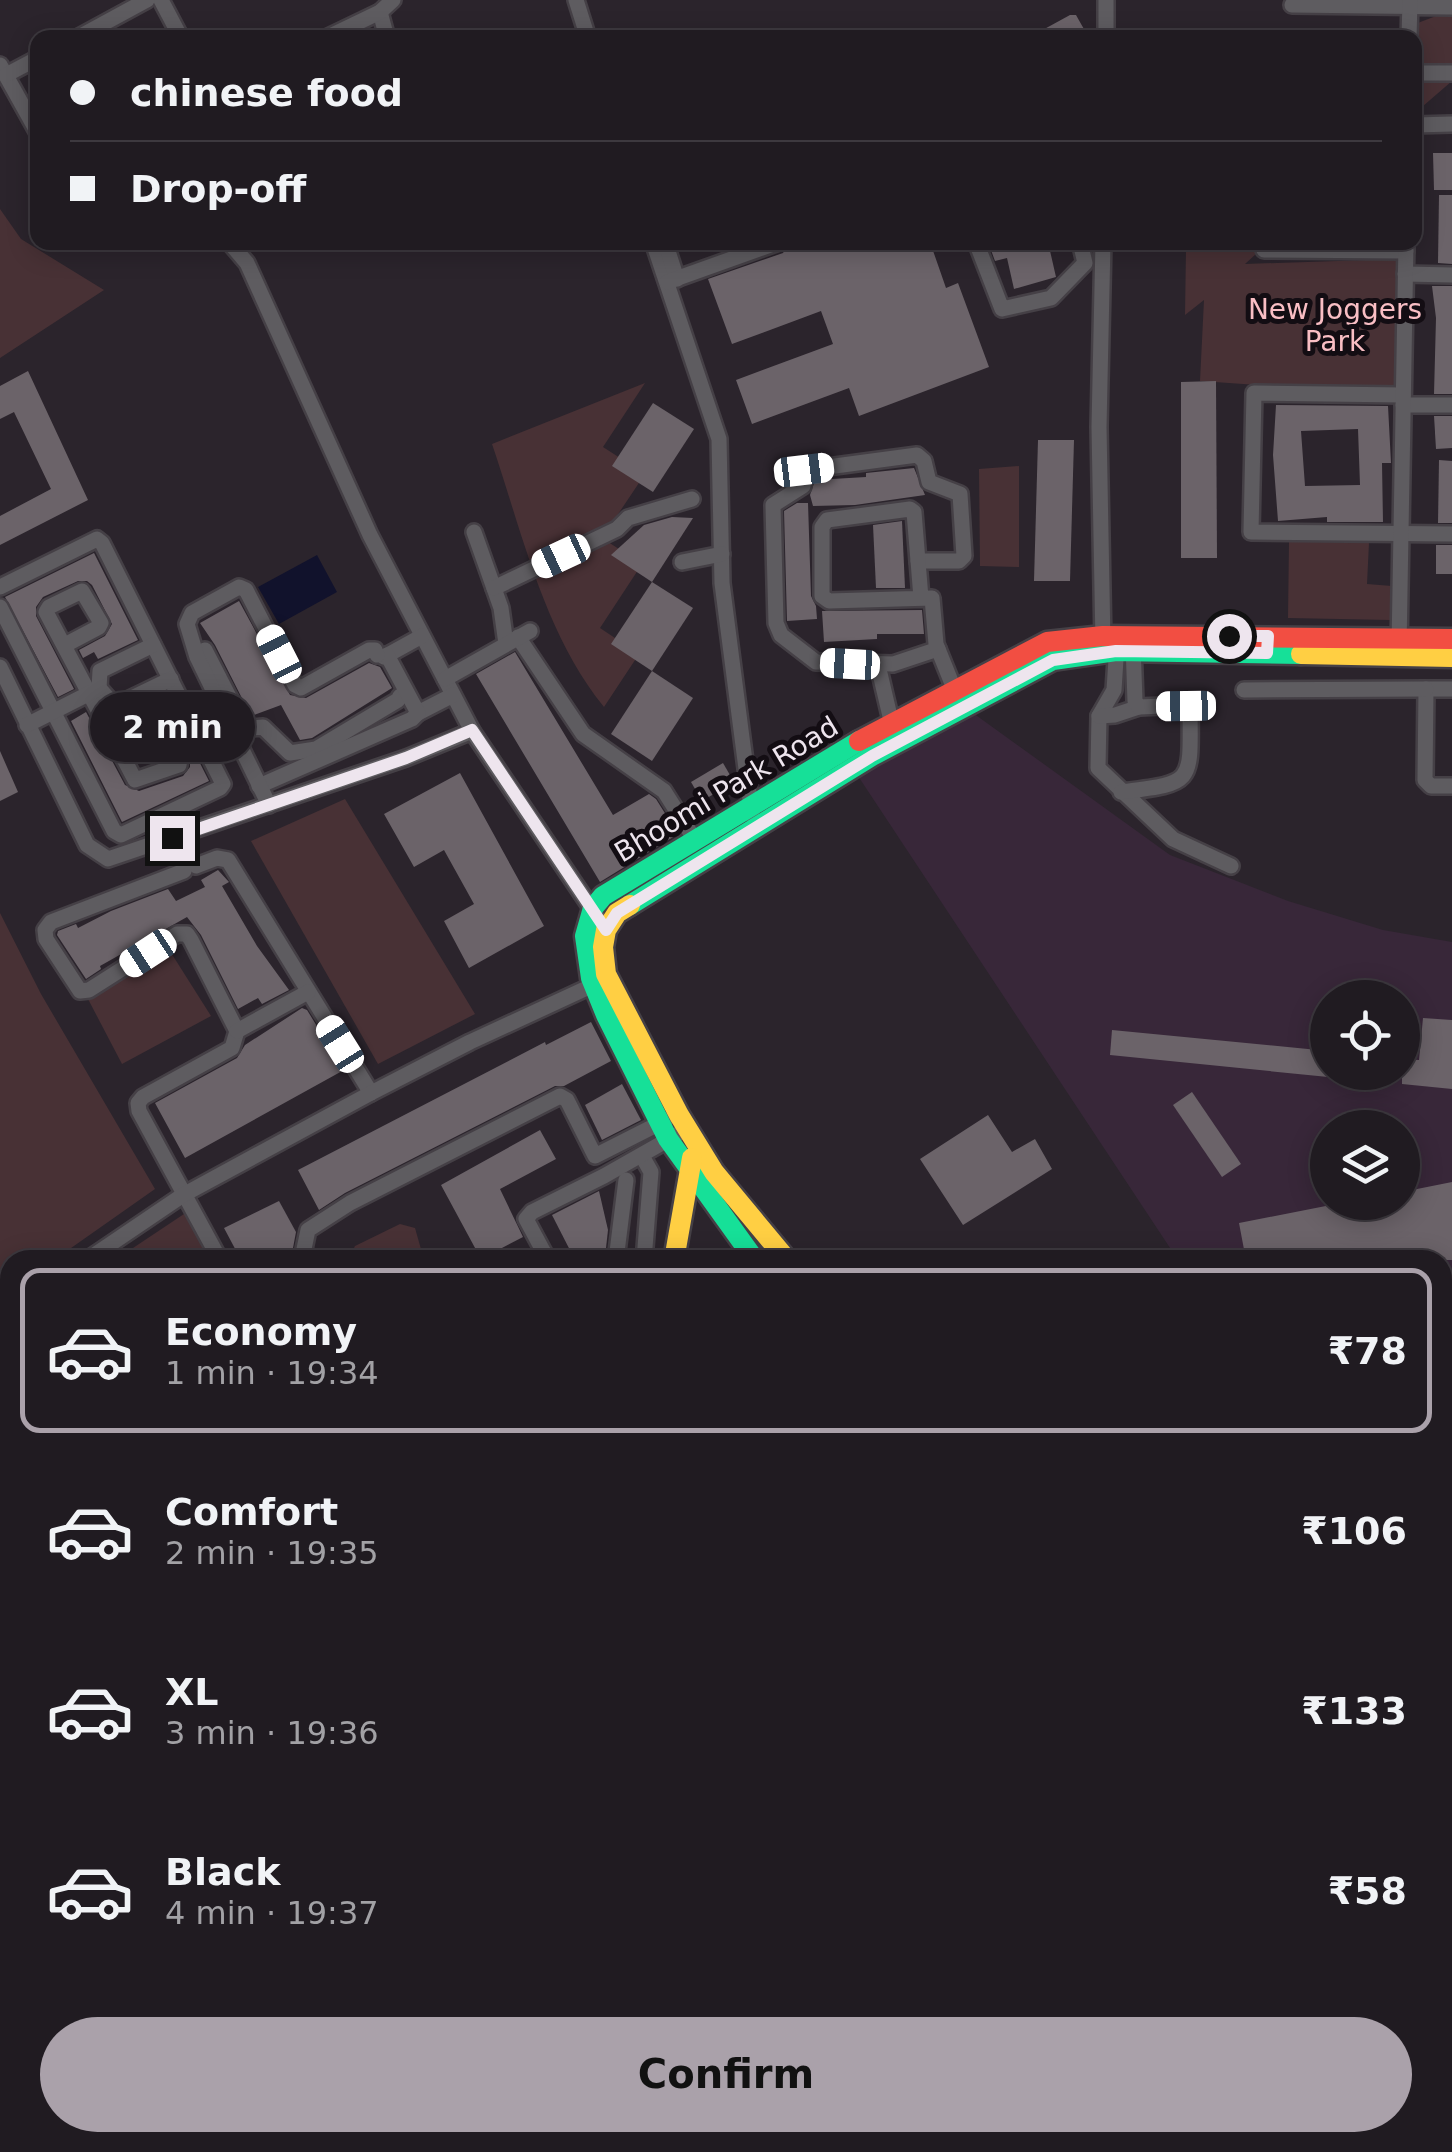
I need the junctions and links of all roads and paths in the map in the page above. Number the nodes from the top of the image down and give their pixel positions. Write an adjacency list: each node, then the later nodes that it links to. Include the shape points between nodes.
1 (147, 0): 10 (street)
2 (161, 0): 11 (street)
3 (393, 0): 9 (street)
4 (576, 0): 14 (street)
5 (1106, 0): 15 (street)
6 (1410, 3): 7 (street); 8 (street); 16 (street)
7 (1292, 5)
8 (1452, 7)
9 (380, 12): 12 (street); 13 (street)
10 (92, 30)
11 (177, 30)
12 (343, 30)
13 (386, 30)
14 (585, 30)
15 (1106, 30)
16 (1409, 30)
17 (30, 62): 18 (street)
18 (3, 70): 21 (street)
19 (1422, 72): 20 (street)
20 (1452, 73)
21 (30, 119)
22 (1452, 124): 23 (street)
23 (1422, 125)
24 (236, 250): 47 (street)
25 (666, 250): 33 (street)
26 (756, 250): 33 (street)
27 (979, 250): 28 (street, via 1002,309 1051,298 1085,263)
28 (1082, 250)
29 (1103, 250): 50 (street, via 1099,428)
30 (1406, 250): 31 (street)
31 (1405, 274): 32 (street); 34 (street)
32 (1452, 275)
33 (672, 281): 40 (street, via 718,439)
34 (1403, 400): 35 (street); 38 (street); 38 (street, via 1254,393 1251,532)
35 (1452, 405)
36 (692, 499): 44 (street, via 628,518 617,530)
37 (474, 532): 44 (street)
38 (1401, 533): 39 (street); 53 (street)
39 (1452, 534)
40 (722, 554): 42 (street); 81 (street)
41 (918, 561): 45 (street); 45 (street, via 910,509 827,520 822,527 822,596 829,602); 58 (street, via 964,556 960,494 934,487 918,455 804,470 803,486 772,505 781,634 816,662)
42 (682, 562)
43 (0, 587): 52 (street, via 96,539)
44 (494, 588): 48 (street)
45 (921, 598): 54 (street, via 934,603)
46 (0, 608): 70 (street)
47 (422, 636): 56 (street); 61 (street)
48 (518, 637): 61 (street); 83 (street, via 583,734 664,791)
49 (1452, 639): 53 (main road, Bhoomi Park Road)
50 (1118, 644): 53 (main road, Bhoomi Park Road); 68 (main road, Bhoomi Park Road, via 1047,642); 69 (street); 72 (street, via 1114,690)
51 (64, 645): 63 (street)
52 (153, 645): 60 (street); 63 (street, via 100,671)
53 (1400, 646): 57 (main road, Bhoomi Park Road)
54 (938, 649): 58 (street); 68 (street)
55 (205, 650): 67 (street, via 243,724 263,726 290,754 316,748)
56 (383, 655): 71 (street); 77 (street, via 370,650 302,688 246,590 192,613 187,624 197,657)
57 (1452, 657)
58 (878, 665): 75 (street)
59 (0, 667): 73 (street)
60 (171, 679): 63 (street, via 115,706); 70 (street, via 223,784 121,835)
61 (445, 680): 66 (street)
62 (1452, 689): 65 (street)
63 (94, 690): 70 (street); 76 (street)
64 (1244, 690): 65 (street)
65 (1426, 690): 78 (street, via 1425,780)
66 (453, 695): 71 (street); 74 (street)
67 (400, 696)
68 (958, 699): 75 (main road, Bhoomi Park Road)
69 (1139, 706): 72 (street); 79 (street, via 1186,706 1190,757 1175,785)
70 (52, 712): 73 (street)
71 (418, 712): 77 (street)
72 (1099, 716): 79 (street, via 1098,768)
73 (28, 725): 80 (street, via 87,845 108,860)
74 (472, 730): 80 (street); 85 (street)
75 (894, 733): 81 (main road, Bhoomi Park Road); 82 (main road, Bhoomi Park Road)
76 (118, 746)
77 (258, 786): 80 (street)
78 (1452, 786)
79 (1120, 792): 84 (street, via 1173,839)
80 (269, 805)
81 (751, 806): 82 (street); 83 (main road, Bhoomi Park Road)
82 (753, 829): 86 (main road, Bhoomi Park Road, via 617,913)
83 (695, 840): 85 (main road, Bhoomi Park Road)
84 (1231, 866)
85 (593, 908): 86 (street); 87 (main road, via 585,936)
86 (606, 930): 87 (main road)
87 (602, 979): 90 (street); 91 (main road); 92 (main road)
88 (308, 992): 89 (street); 89 (street, via 228,860 190,868 44,930 80,991 187,934); 90 (street)
89 (238, 1031): 98 (street, via 232,1048 138,1103)
90 (371, 1093): 98 (street)
91 (688, 1129): 92 (street); 95 (main road); 107 (main road)
92 (664, 1131): 93 (street); 94 (street); 95 (main road)
93 (595, 1156): 96 (street); 101 (street, via 560,1096 350,1204 308,1230)
94 (642, 1156): 96 (street); 104 (street, via 652,1172)
95 (690, 1166): 105 (main road); 106 (main road)
96 (604, 1176): 102 (street, via 532,1212 526,1220)
97 (626, 1180): 103 (street)
98 (184, 1195): 99 (street); 100 (street)
99 (102, 1250)
100 (214, 1250)
101 (304, 1250)
102 (542, 1250)
103 (617, 1250)
104 (645, 1250)
105 (676, 1250)
106 (748, 1250)
107 (778, 1250)

